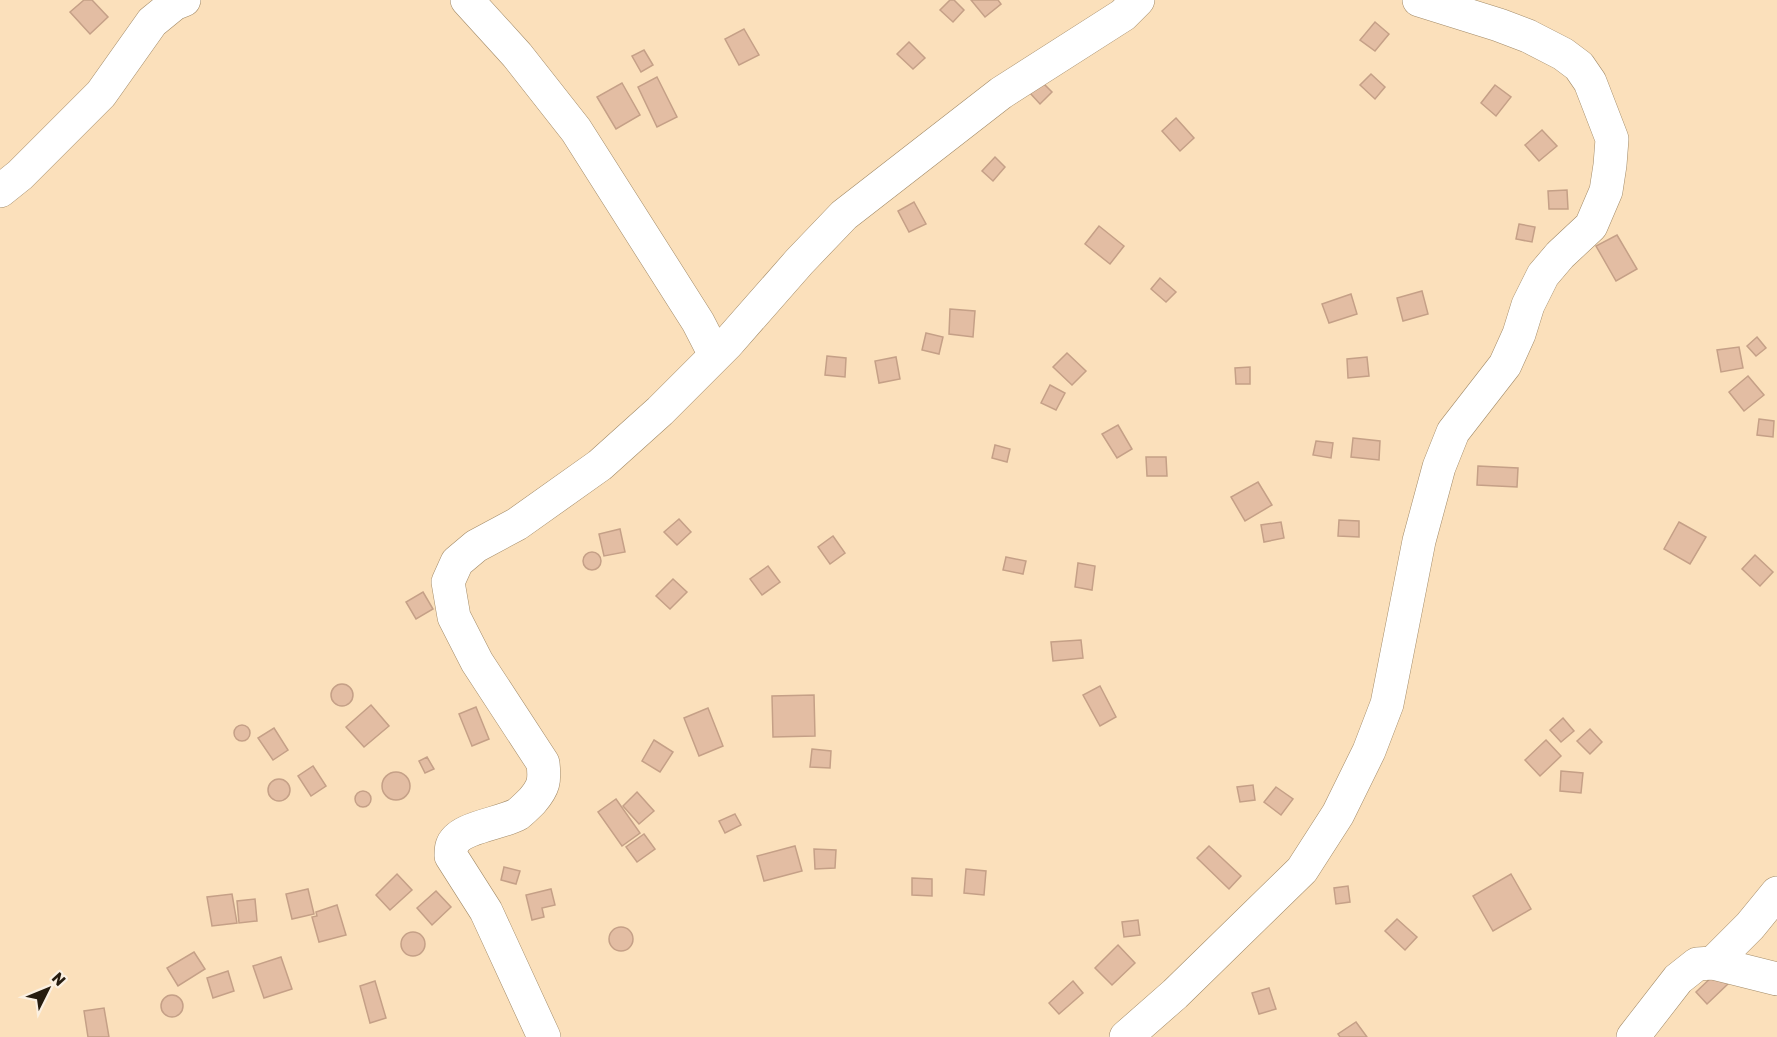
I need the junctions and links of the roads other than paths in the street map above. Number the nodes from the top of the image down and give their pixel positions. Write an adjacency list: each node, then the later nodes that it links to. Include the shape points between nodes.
1 (184, 0): 5 (street, via 152,22 101,94)
2 (467, 0): 6 (street, via 576,130)
3 (1138, 0): 6 (street, via 1123,15 1001,93 844,215)
4 (1419, 0): 11 (street, via 1528,36 1579,66 1590,82 1612,139 1605,192 1591,226 1543,275 1505,365 1453,432 1438,467 1419,541 1386,704 1369,751 1338,814 1302,870)
5 (0, 190)
6 (715, 355): 10 (street, via 600,465 457,562 448,582 454,617 477,662 543,763 545,779 541,791 526,807 516,815 465,832 452,846 451,856 486,911)
7 (1777, 893): 8 (street)
8 (1713, 963): 9 (street); 12 (street, via 1697,964 1678,979)
9 (1777, 979)
10 (544, 1037)
11 (1126, 1037)
12 (1633, 1037)

